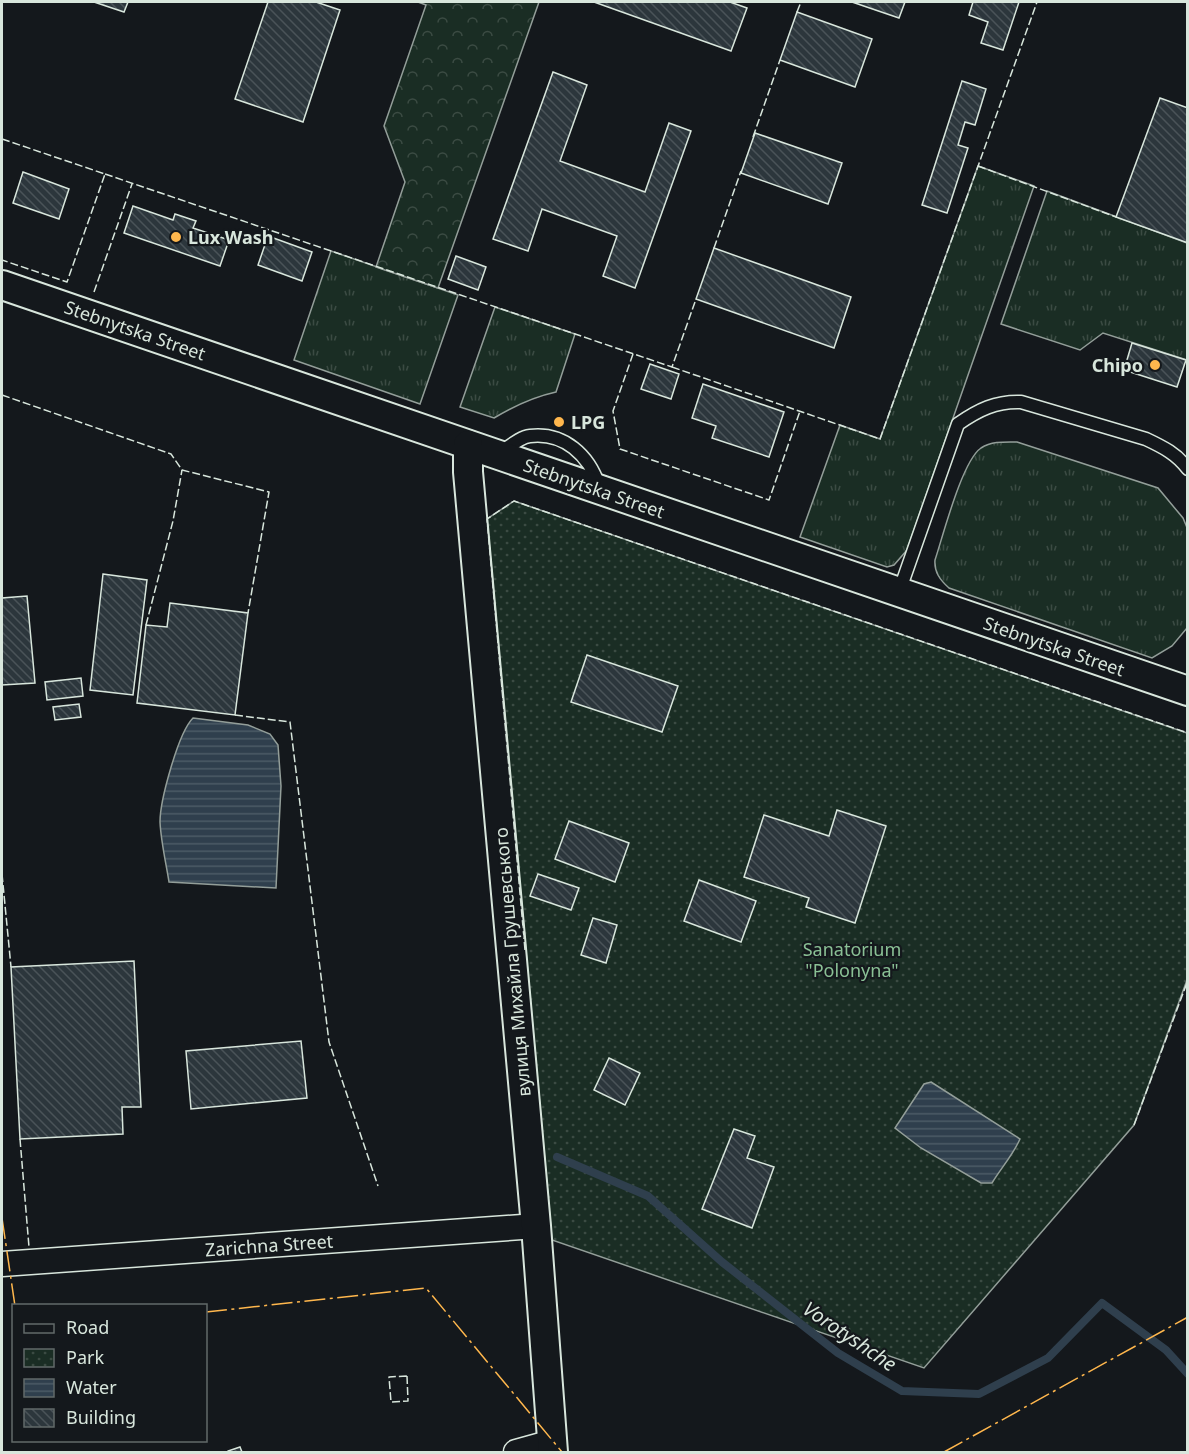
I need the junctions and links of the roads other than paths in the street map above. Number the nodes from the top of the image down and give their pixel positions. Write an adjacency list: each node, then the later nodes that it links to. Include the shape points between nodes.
1 (2, 285): 2 (street, Stebnytska Street)
2 (468, 458): 4 (street, Stebnytska Street, via 496,454); 6 (street, вулиця Михайла Грушевського)
3 (1188, 469): 4 (lane, via 1165,447 1146,439 1021,402 984,408 958,424)
4 (899, 592): 5 (street, Stebnytska Street)
5 (1188, 691)
6 (536, 1226): 7 (street, Zarichna Street); 8 (street, вулиця Михайла Грушевського)
7 (2, 1264)
8 (552, 1447): 9 (street)
9 (516, 1452)

